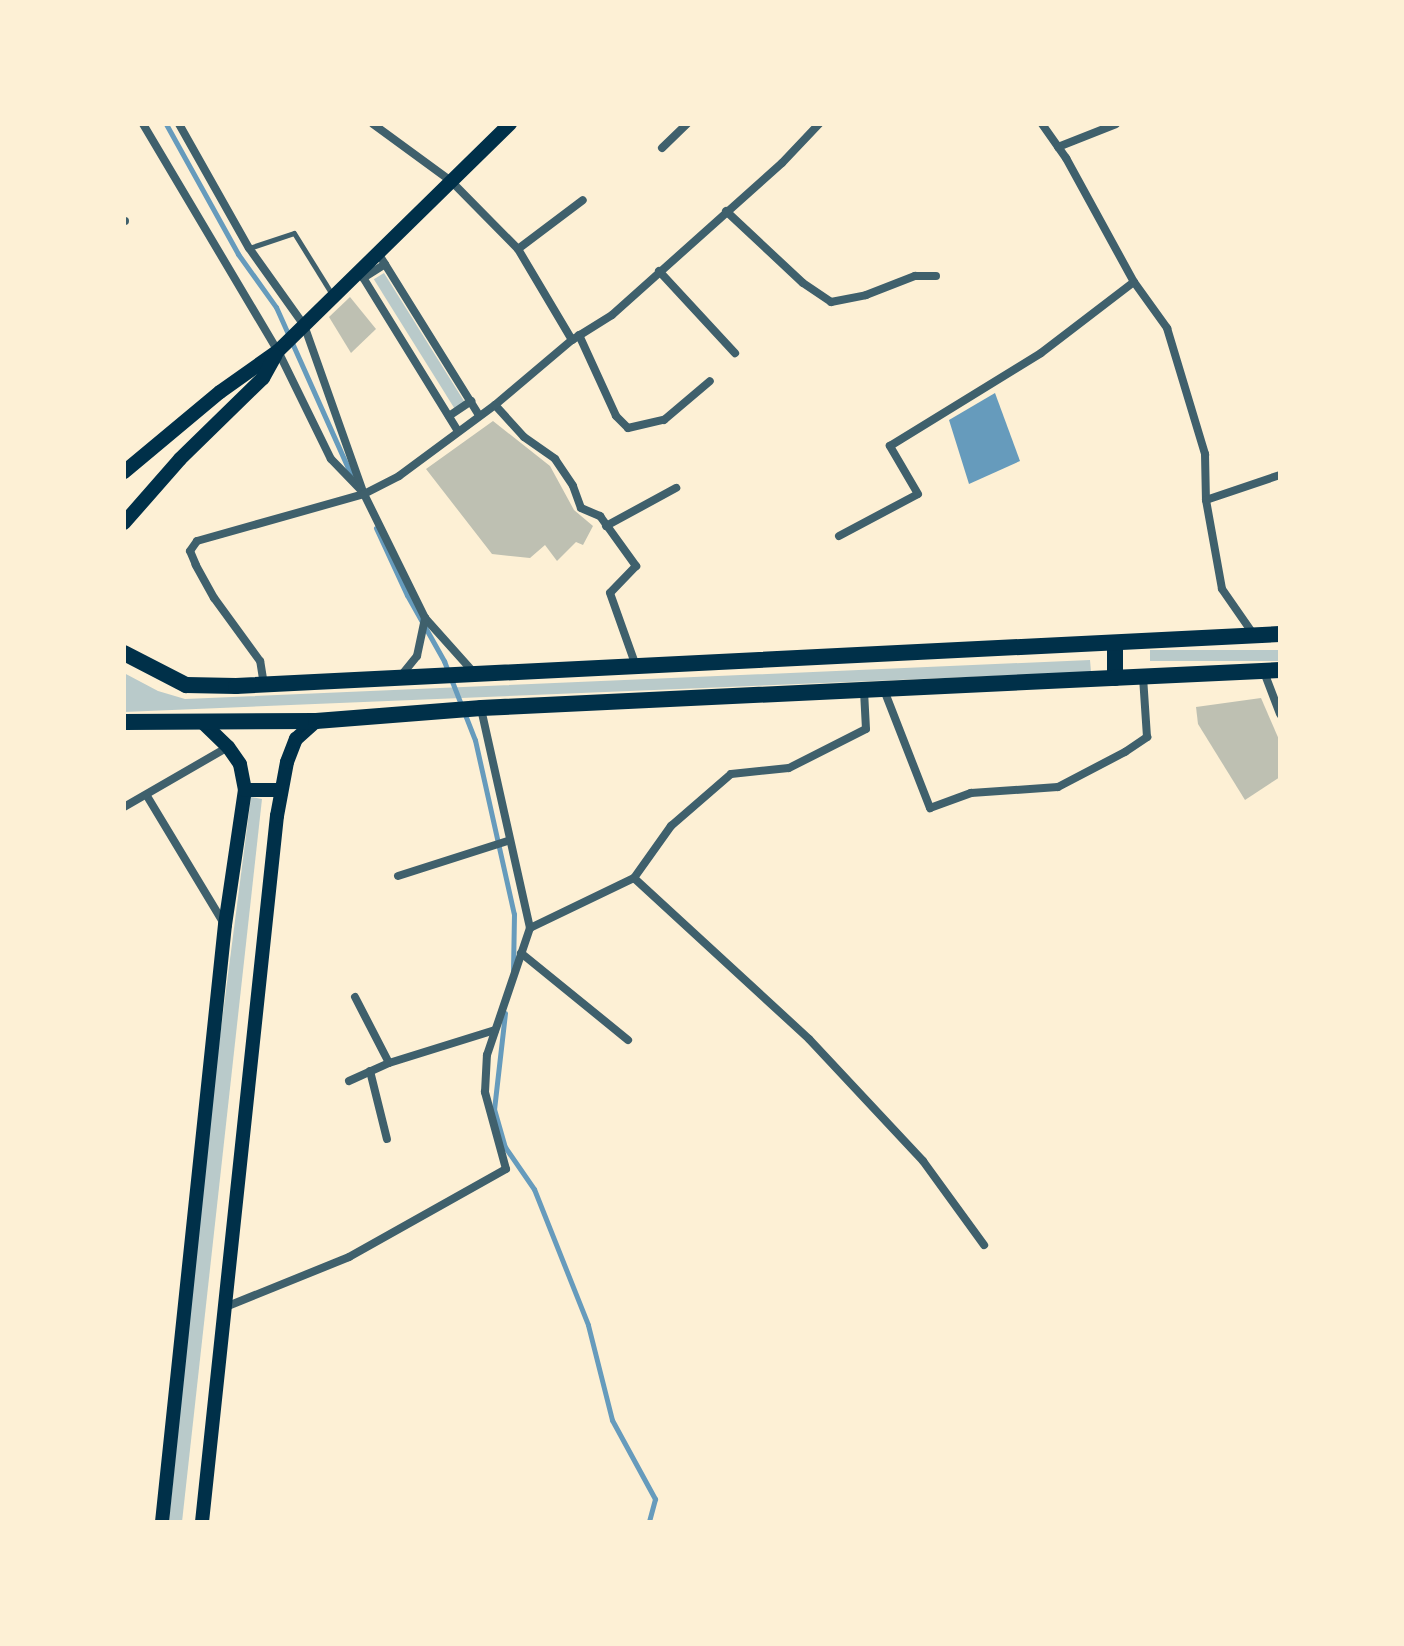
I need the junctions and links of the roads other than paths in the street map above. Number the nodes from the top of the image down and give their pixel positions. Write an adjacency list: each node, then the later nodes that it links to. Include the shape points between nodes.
1 (143, 124): 24 (street)
2 (179, 124): 14 (street)
3 (373, 124): 11 (street)
4 (510, 124): 11 (main road)
5 (687, 124): 10 (street)
6 (819, 124): 13 (street)
7 (1042, 124): 9 (street)
8 (1116, 124): 9 (street)
9 (1058, 147): 20 (street)
10 (662, 148)
11 (451, 181): 15 (street); 16 (main road)
12 (583, 200): 15 (street)
13 (726, 211): 17 (street); 19 (street, via 831,302 915,276)
14 (249, 248): 21 (lane, via 294,233); 22 (street)
15 (518, 249): 23 (street)
16 (382, 258): 18 (main road); 27 (street)
17 (659, 271): 23 (street, via 612,315); 25 (street)
18 (361, 274): 21 (main road); 30 (street)
19 (936, 276)
20 (1134, 282): 36 (street, via 1167,328 1205,454); 39 (street, via 1041,353 890,446 918,494)
21 (333, 297): 22 (main road)
22 (304, 325): 24 (main road); 35 (street)
23 (576, 338): 26 (street, via 616,416 628,428 664,420); 28 (street)
24 (278, 351): 32 (main road); 35 (street, via 331,459); 37 (main road, via 263,378)
25 (735, 353)
26 (710, 381)
27 (471, 401): 29 (street); 30 (street)
28 (495, 405): 29 (street); 38 (street, via 524,437 555,459 581,508 600,516)
29 (479, 415): 31 (street)
30 (449, 416): 31 (street)
31 (458, 431): 35 (street, via 399,476)
32 (124, 472)
33 (1280, 475): 36 (street)
34 (676, 488): 38 (street)
35 (364, 494): 40 (street); 51 (street, via 197,541 190,551 214,598 260,661)
36 (1206, 500): 42 (street, via 1222,589)
37 (124, 523)
38 (606, 526): 45 (street, via 636,566 610,593)
39 (839, 536)
40 (425, 618): 47 (street); 49 (street, via 417,656)
41 (1280, 634): 42 (main road)
42 (1254, 636): 43 (main road)
43 (1115, 643): 45 (main road); 50 (main road)
44 (127, 653): 51 (main road, via 186,685)
45 (637, 666): 47 (main road)
46 (1272, 670): 48 (main road); 55 (street)
47 (475, 675): 49 (main road)
48 (1143, 677): 50 (main road); 52 (street, via 1147,737 1058,787 971,793 930,808)
49 (400, 678): 51 (main road)
50 (1115, 678): 52 (main road)
51 (264, 685)
52 (884, 689): 53 (main road)
53 (864, 690): 54 (main road); 66 (street, via 866,729 789,768 731,774 671,826)
54 (480, 708): 57 (main road); 64 (street)
55 (1280, 714)
56 (201, 721): 57 (main road); 58 (main road); 59 (main road)
57 (316, 721): 61 (main road, via 296,739)
58 (124, 722)
59 (228, 747): 60 (main road, via 240,764); 62 (street)
60 (245, 790): 61 (main road); 67 (main road)
61 (281, 790): 78 (main road)
62 (147, 796): 63 (street); 67 (street)
63 (124, 807)
64 (508, 841): 65 (street); 68 (street)
65 (398, 876)
66 (634, 878): 68 (street); 77 (street, via 809,1039 923,1161)
67 (225, 925): 79 (main road)
68 (530, 928): 69 (street)
69 (521, 953): 71 (street); 72 (street)
70 (355, 997): 73 (street)
71 (495, 1030): 73 (street); 78 (street, via 485,1092 506,1169 349,1257)
72 (628, 1040)
73 (389, 1063): 74 (street)
74 (370, 1071): 75 (street); 76 (street)
75 (349, 1081)
76 (387, 1139)
77 (984, 1245)
78 (223, 1308): 80 (main road)
79 (162, 1522)
80 (202, 1522)

